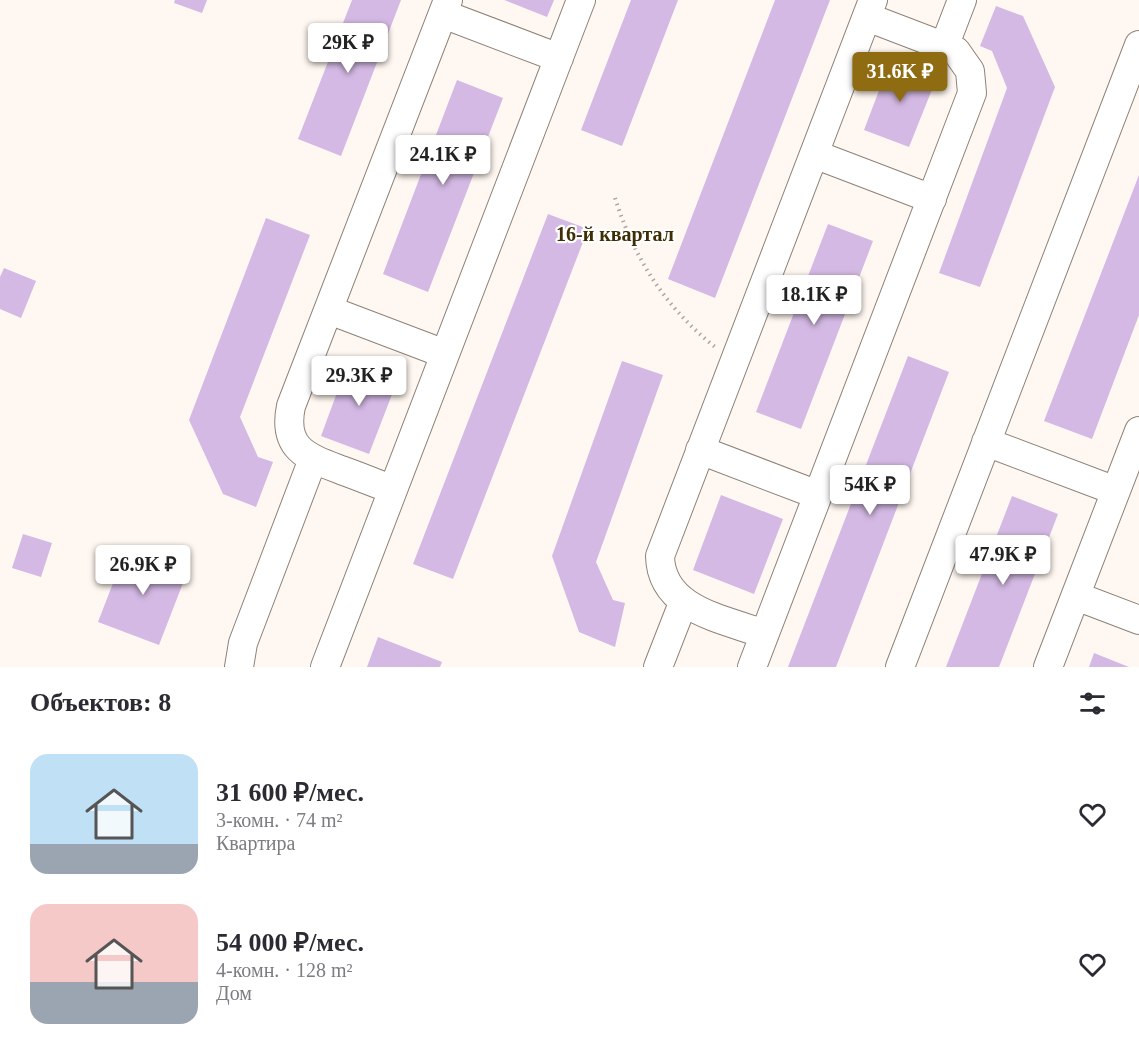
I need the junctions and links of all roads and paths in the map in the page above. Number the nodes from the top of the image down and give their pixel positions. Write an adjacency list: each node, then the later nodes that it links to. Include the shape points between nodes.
1 (581, 0): 7 (lane)
2 (962, 0): 6 (lane)
3 (445, 7): 7 (lane); 11 (lane)
4 (870, 9): 6 (lane); 8 (lane)
5 (1139, 45): 15 (lane)
6 (944, 47): 10 (lane, via 956,51 966,64 972,93)
7 (559, 58): 12 (lane)
8 (814, 154): 10 (lane); 13 (lane)
9 (615, 198): 13 (path, via 634,249 657,287 687,323)
10 (932, 199): 20 (lane)
11 (329, 309): 12 (lane); 17 (lane, via 288,420 295,444)
12 (445, 354): 18 (lane)
13 (734, 362): 16 (lane)
14 (1139, 431): 19 (lane)
15 (986, 442): 19 (lane); 29 (lane)
16 (700, 450): 20 (lane); 22 (lane, via 660,556 667,586)
17 (313, 459): 18 (lane); 25 (lane, via 243,643)
18 (393, 490): 26 (lane)
19 (1116, 491): 21 (lane)
20 (818, 495): 24 (lane)
21 (1076, 596): 23 (lane); 30 (lane)
22 (683, 603): 24 (lane); 27 (lane)
23 (1139, 620)
24 (764, 634): 28 (lane)
25 (238, 667)
26 (325, 667)
27 (658, 667)
28 (752, 667)
29 (900, 667)
30 (1048, 667)

